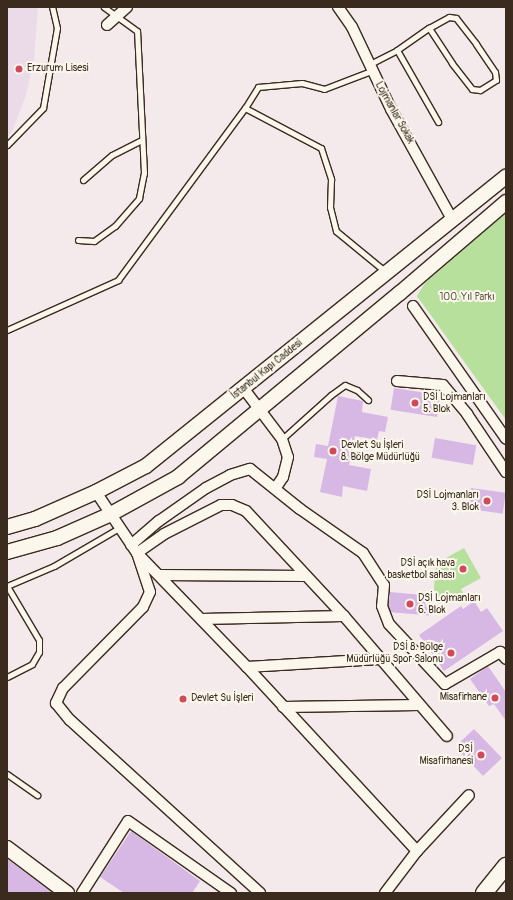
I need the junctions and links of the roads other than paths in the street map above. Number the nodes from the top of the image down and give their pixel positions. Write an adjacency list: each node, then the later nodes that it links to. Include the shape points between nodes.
1 (52, 7): 13 (lane, via 57,28 43,108)
2 (104, 7): 5 (lane)
3 (127, 7): 5 (street)
4 (338, 7): 9 (street, Lojmanlar Sokak, via 352,27)
5 (118, 15): 6 (street); 12 (lane, via 137,31)
6 (107, 26)
7 (429, 28): 7 (lane, via 472,89 480,90 496,80 495,72 456,18 449,17); 8 (lane)
8 (397, 50): 9 (lane); 11 (lane)
9 (370, 68): 10 (lane, via 324,89 302,83 258,87); 17 (street, Lojmanlar Sokak)
10 (245, 108): 19 (lane, via 320,148 331,179 330,208 336,231); 21 (lane, via 118,280)
11 (438, 122)
12 (140, 141): 15 (lane, via 112,155); 18 (lane, via 144,173 139,198 115,226 94,241)
13 (7, 145)
14 (506, 177): 17 (main road, İstanbul Kapı Caddesi)
15 (83, 180)
16 (506, 202): 25 (main road)
17 (452, 219): 19 (main road, İstanbul Kapı Caddesi)
18 (78, 240)
19 (387, 272): 23 (main road, İstanbul Kapı Caddesi)
20 (413, 306): 27 (street)
21 (7, 330)
22 (397, 381): 28 (street, via 443,385 467,414)
23 (244, 389): 25 (street); 30 (main road, İstanbul Kapı Caddesi, via 146,466)
24 (368, 400): 26 (lane, via 357,390 345,385 331,394)
25 (261, 410): 26 (street); 31 (main road, via 178,476)
26 (282, 439): 29 (street, via 288,457 284,477)
27 (506, 439)
28 (506, 472)
29 (274, 489): 34 (street, via 250,470 230,475 164,517); 42 (street, via 363,553 384,584 382,606 389,624 445,684 500,652)
30 (96, 492): 31 (street); 32 (main road, İstanbul Kapı Caddesi, via 35,519)
31 (109, 515): 33 (street); 35 (main road, via 57,538)
32 (7, 527)
33 (119, 528): 34 (street); 38 (lane, via 54,566)
34 (134, 549): 36 (street); 37 (street, via 221,505 232,505 246,511); 57 (street, via 150,592 143,607 62,688 56,703 70,720)
35 (7, 552)
36 (159, 575): 37 (street); 40 (street)
37 (306, 576): 39 (street)
38 (7, 586): 44 (lane, via 39,640 39,652 32,664)
39 (344, 616): 40 (street); 41 (street)
40 (201, 619): 43 (street)
41 (380, 659): 43 (street); 45 (street)
42 (506, 659)
43 (247, 667): 46 (street)
44 (7, 677)
45 (419, 705): 46 (street); 47 (street)
46 (283, 707): 52 (street)
47 (447, 736)
48 (7, 774): 49 (lane)
49 (37, 795)
50 (469, 795): 52 (street)
51 (7, 848): 54 (main road)
52 (417, 851): 58 (street)
53 (506, 866): 59 (main road)
54 (67, 893)
55 (82, 893): 56 (street, via 128,822)
56 (231, 893)
57 (260, 893)
58 (385, 893)
59 (484, 893)

